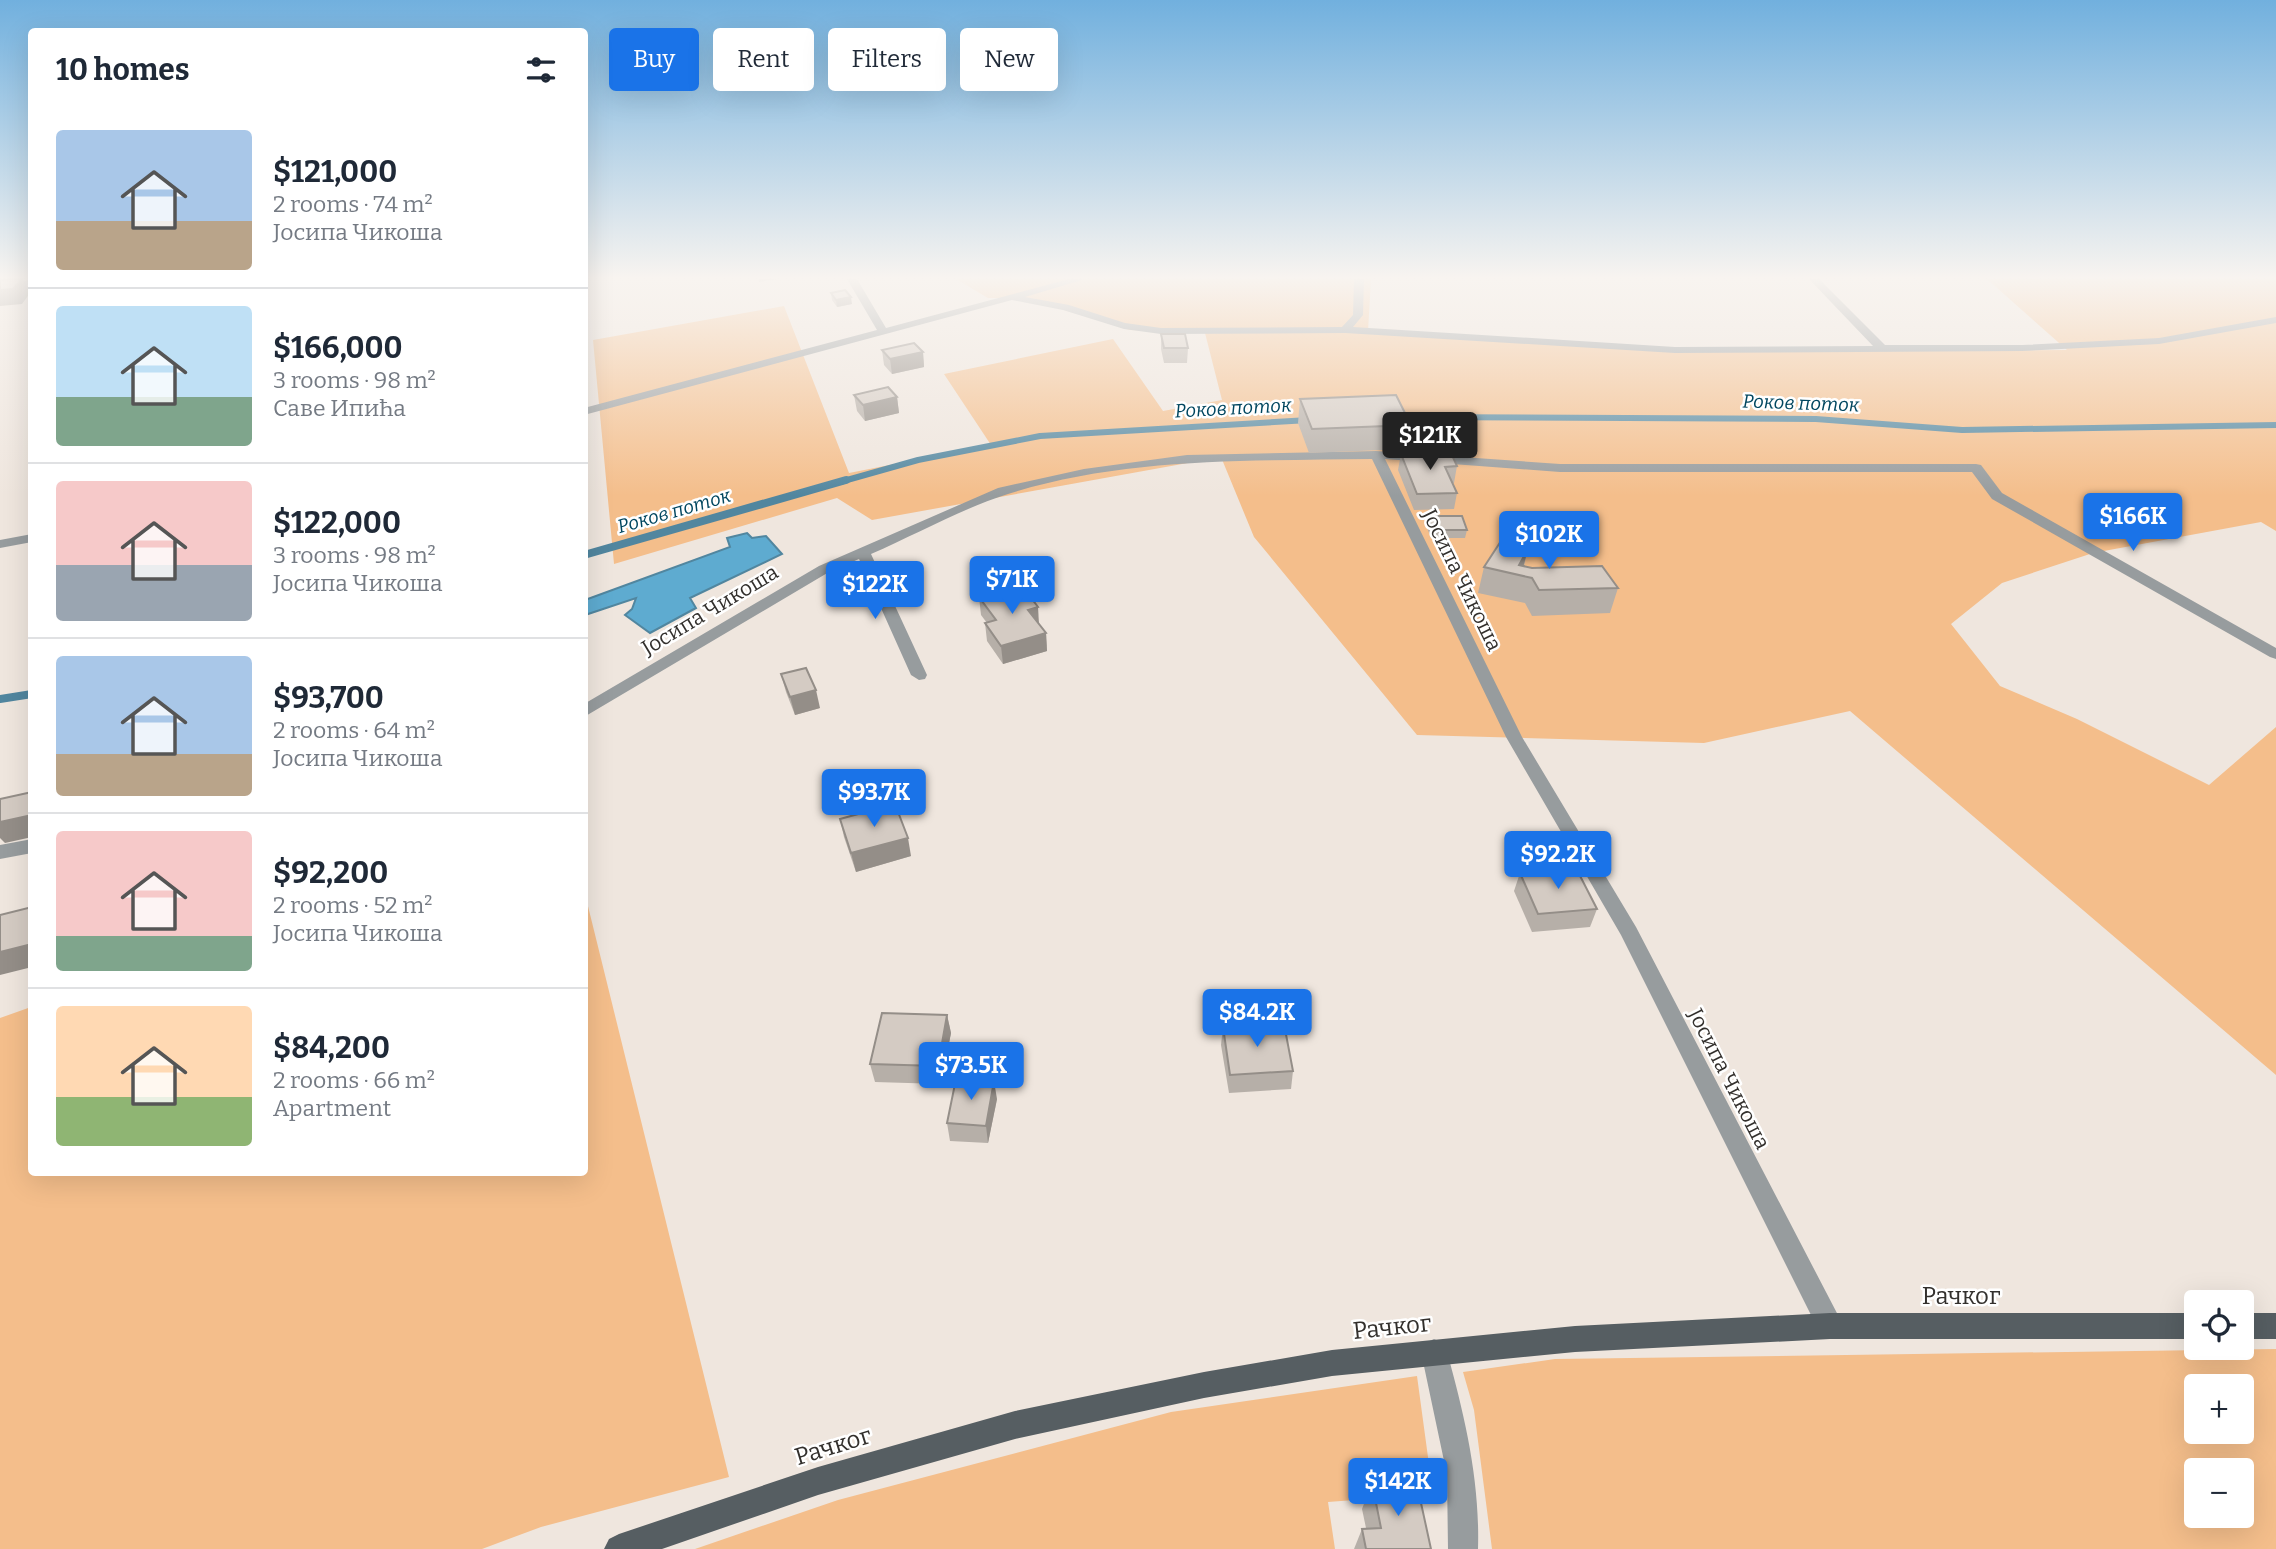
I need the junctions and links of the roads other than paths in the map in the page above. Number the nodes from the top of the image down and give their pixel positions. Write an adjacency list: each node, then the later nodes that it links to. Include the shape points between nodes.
1 (815, 351): 2 (street)
2 (588, 411)
3 (1376, 455): 6 (street, Јосипа Чикоша, via 1187,459 1084,473 1003,491); 7 (street, via 1560,468 1976,468 1997,496); 12 (street, Јосипа Чикоша, via 1514,737 1629,932)
4 (28, 539): 5 (street)
5 (0, 544)
6 (864, 553): 8 (street); 9 (street, Јосипа Чикоша, via 824,569)
7 (2276, 654)
8 (919, 675)
9 (588, 710)
10 (28, 847): 11 (street)
11 (0, 852)
12 (1830, 1326): 13 (main road, Рачког); 16 (main road, Рачког, via 1575,1339)
13 (2184, 1326)
14 (2254, 1326): 15 (main road)
15 (2276, 1326)
16 (1434, 1352): 17 (main road, Рачког, via 1332,1363 1217,1383 1015,1425 818,1481); 18 (street, via 1449,1408 1465,1526)
17 (619, 1549)
18 (1462, 1549)

